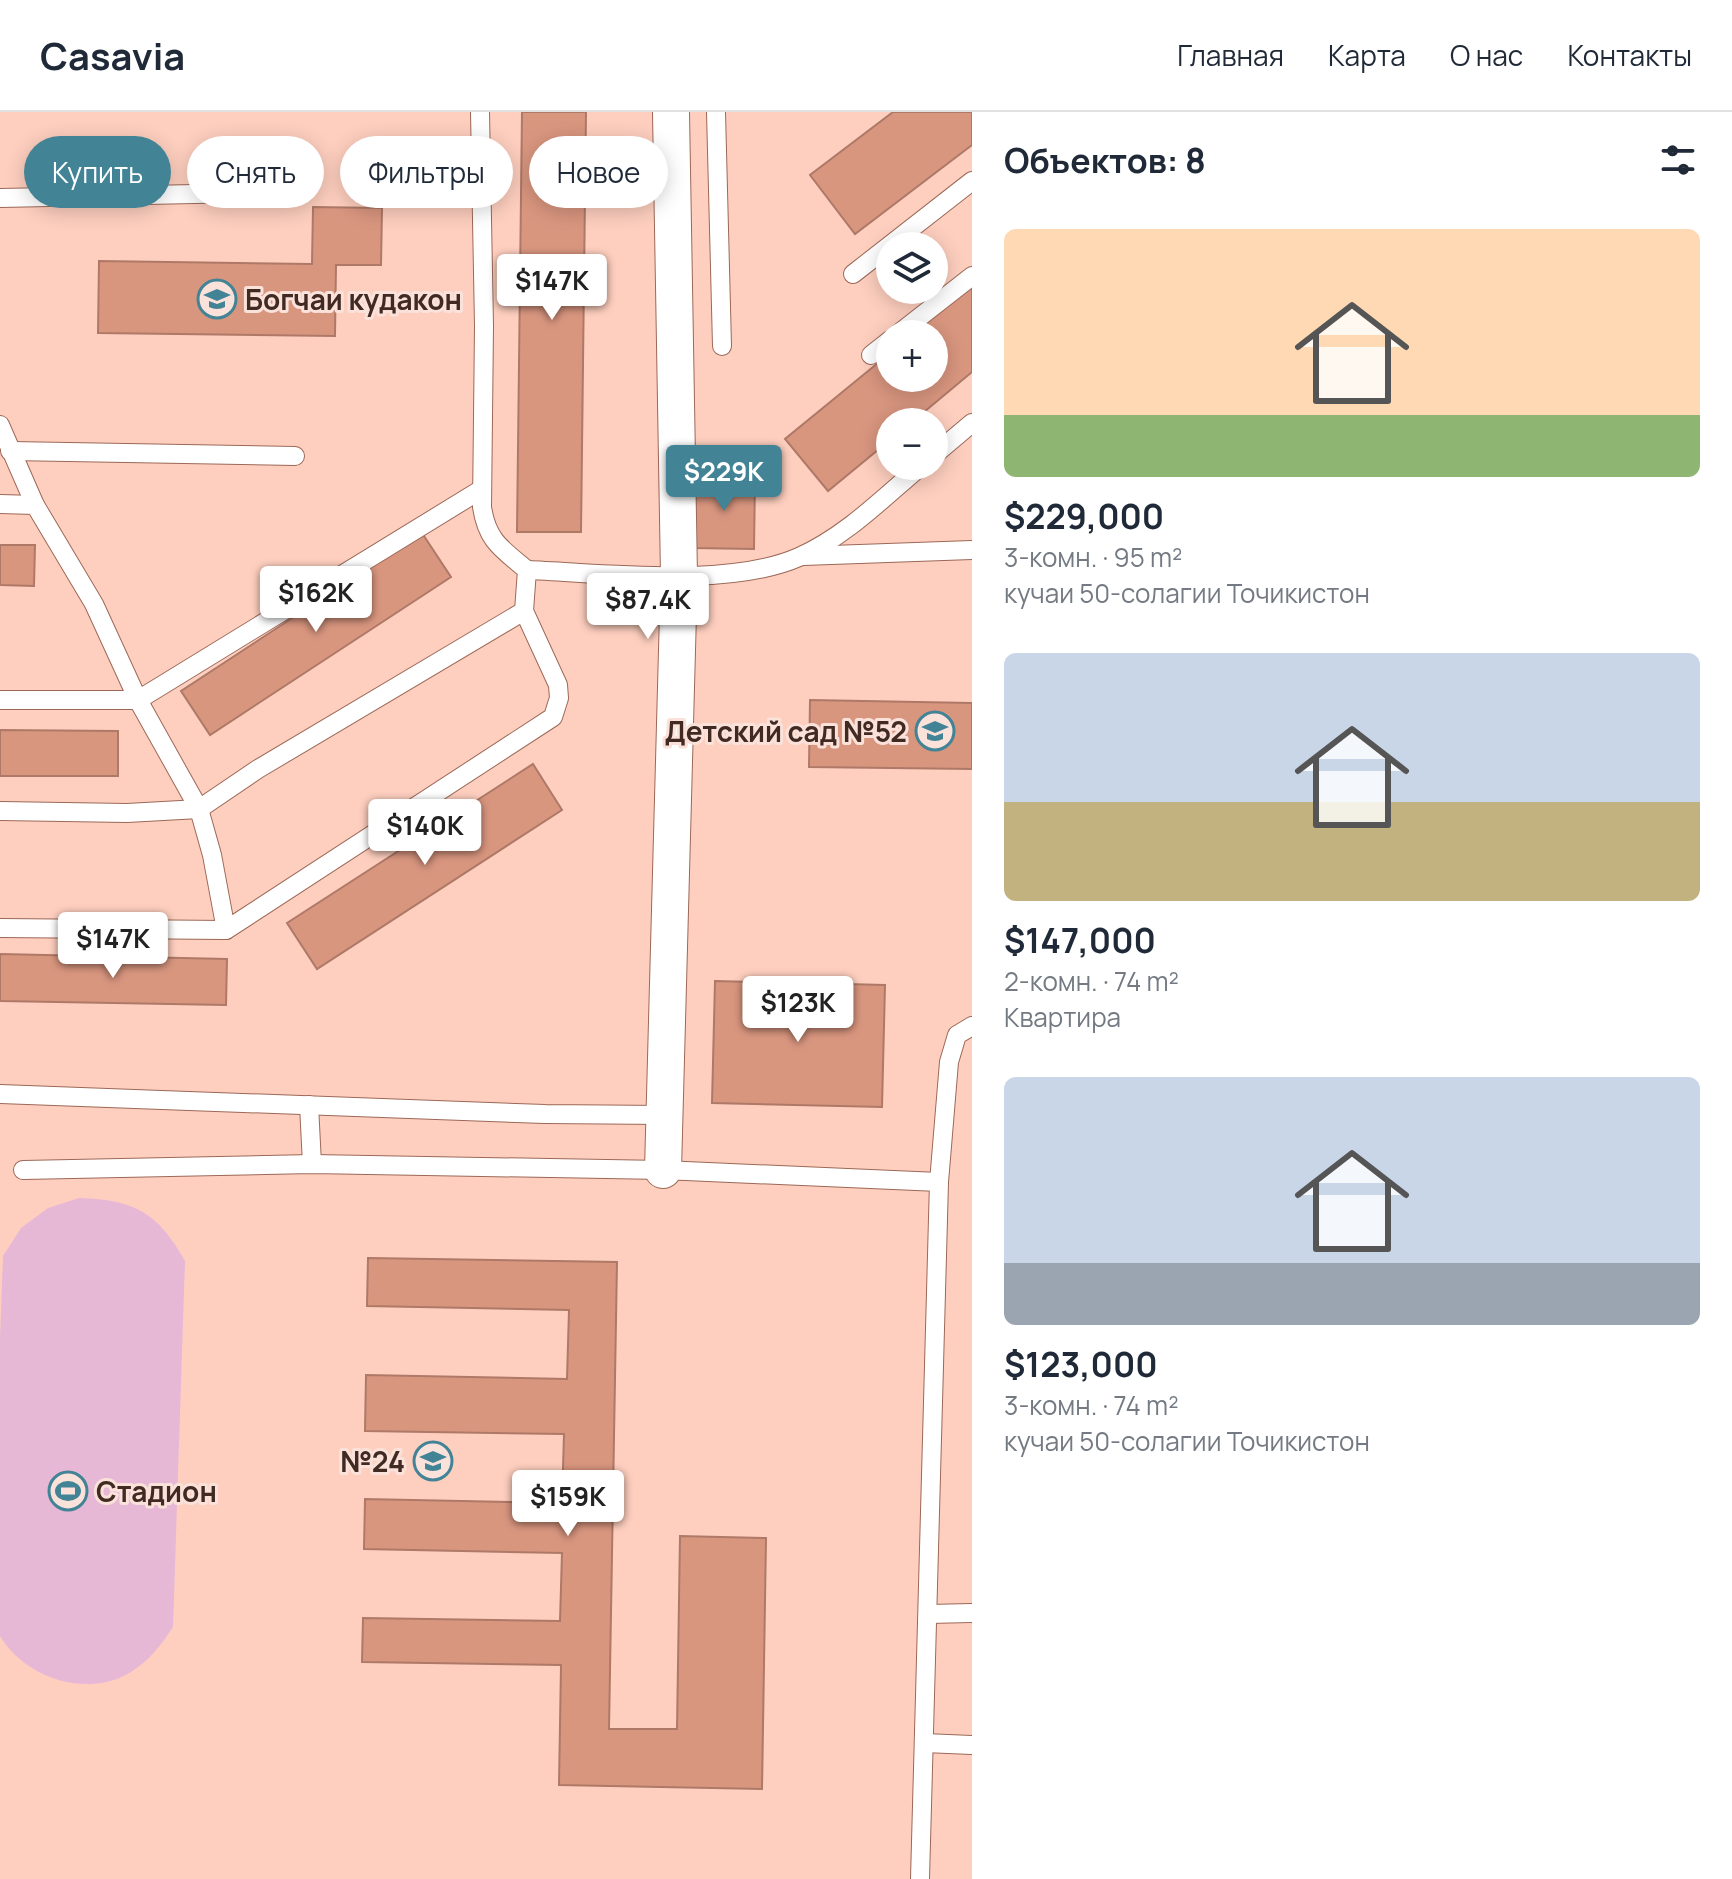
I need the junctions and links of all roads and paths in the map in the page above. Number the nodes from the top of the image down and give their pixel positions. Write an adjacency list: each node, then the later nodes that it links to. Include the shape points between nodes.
1 (480, 112): 19 (lane)
2 (671, 112): 25 (street)
3 (716, 112): 10 (lane)
4 (972, 181): 7 (lane)
5 (187, 194): 6 (lane)
6 (0, 198)
7 (853, 274)
8 (972, 276): 9 (lane)
9 (916, 320)
10 (722, 346)
11 (876, 351): 12 (lane)
12 (871, 355)
13 (972, 423): 15 (lane)
14 (0, 425): 16 (lane)
15 (948, 443)
16 (10, 451): 17 (lane); 21 (lane)
17 (295, 456)
18 (905, 480): 23 (lane, via 847,529)
19 (482, 489): 24 (lane, via 484,526 496,545); 28 (lane)
20 (0, 504): 21 (lane)
21 (35, 505): 28 (lane, via 94,604)
22 (972, 550): 23 (lane)
23 (800, 556): 25 (lane, via 762,569)
24 (527, 570): 25 (lane); 26 (lane)
25 (679, 576): 36 (street)
26 (524, 611): 29 (lane); 32 (lane, via 558,685 553,717)
27 (0, 700): 28 (lane)
28 (138, 700): 29 (lane)
29 (199, 809): 30 (lane); 32 (lane)
30 (0, 811)
31 (0, 928): 32 (lane)
32 (226, 930)
33 (972, 1026): 40 (lane, via 957,1035 949,1062)
34 (0, 1094): 35 (lane)
35 (309, 1105): 36 (lane); 37 (lane)
36 (664, 1115): 39 (street)
37 (312, 1164): 38 (lane); 39 (lane)
38 (23, 1170)
39 (663, 1170): 40 (lane)
40 (939, 1182): 42 (lane)
41 (972, 1613): 42 (lane)
42 (928, 1614): 43 (lane)
43 (924, 1743): 44 (lane); 45 (lane)
44 (972, 1745)
45 (920, 1879)

